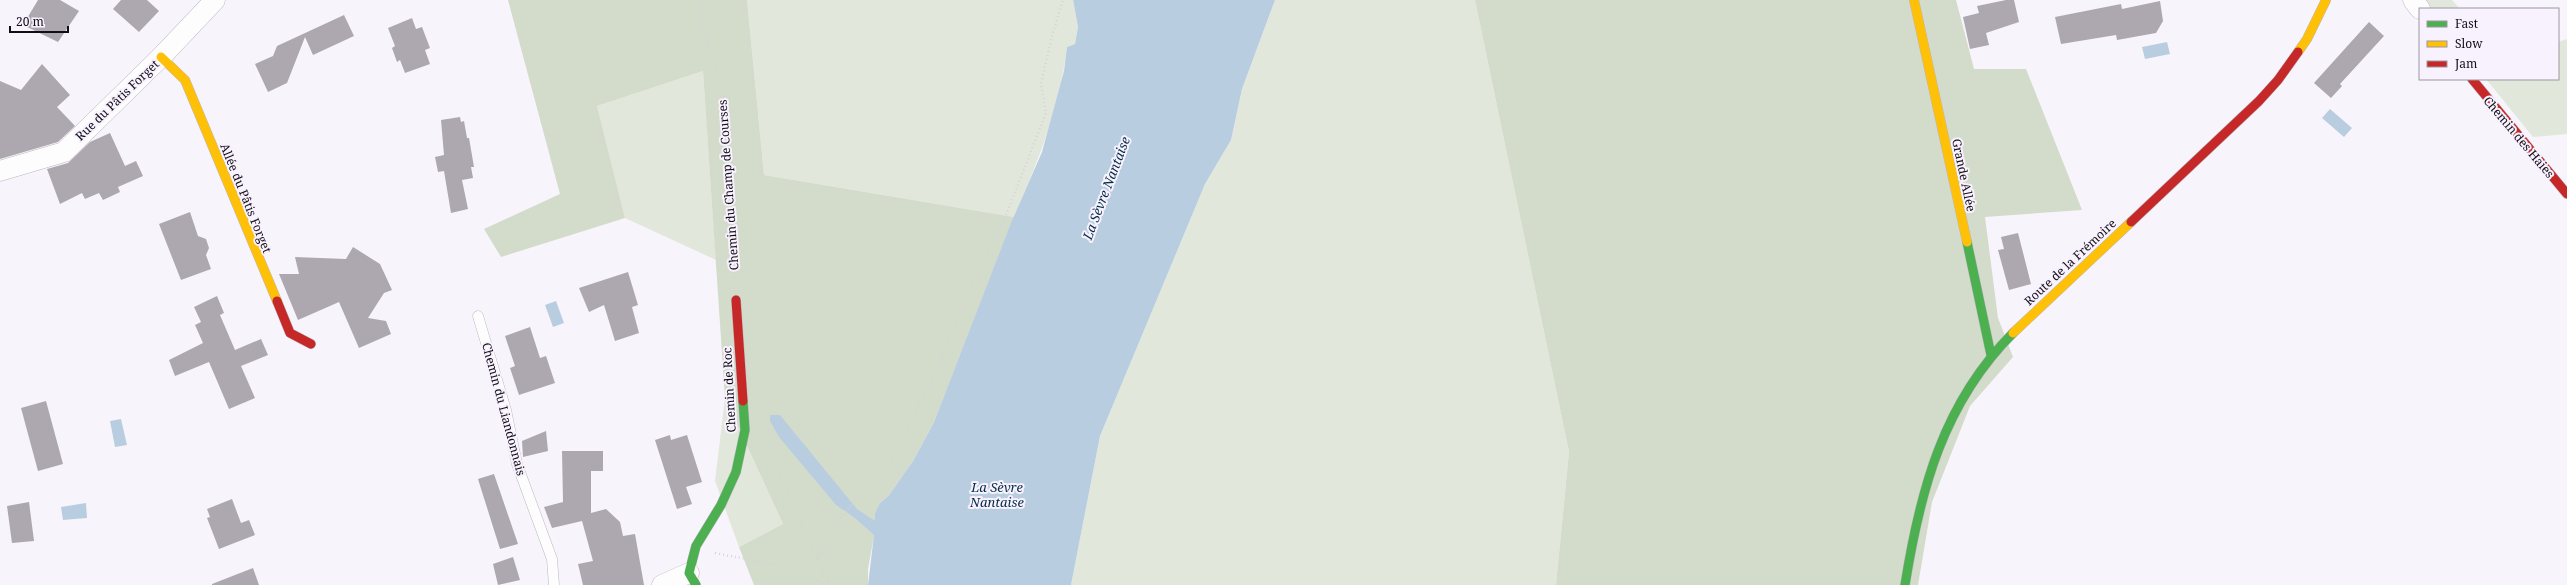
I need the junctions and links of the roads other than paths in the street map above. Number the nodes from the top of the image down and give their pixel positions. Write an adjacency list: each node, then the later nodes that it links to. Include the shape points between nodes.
1 (215, 0): 6 (street, Rue du Pâtis Forget)
2 (1914, 0): 13 (street, Grande Allée)
3 (2326, 0): 13 (street, Route de la Frémoire, via 2307,39 2278,80 2259,101 2053,293)
4 (2413, 0): 5 (street)
5 (2419, 8)
6 (161, 57): 8 (street, Rue du Pâtis Forget, via 64,152); 12 (street, Allée du Pâtis Forget, via 185,80 290,333)
7 (2473, 80): 9 (street, Chemin des Haies)
8 (0, 171)
9 (2567, 194)
10 (736, 300): 14 (street, Chemin de Roc, via 745,430 736,472 721,505 696,546)
11 (478, 316): 15 (lane, Chemin du Liandonnais, via 506,410 517,464 552,559)
12 (311, 344)
13 (1991, 355): 17 (street, Route de la Frémoire, via 1969,388 1942,438 1924,487 1914,527)
14 (693, 579): 16 (street)
15 (554, 585)
16 (662, 585)
17 (1905, 585)

